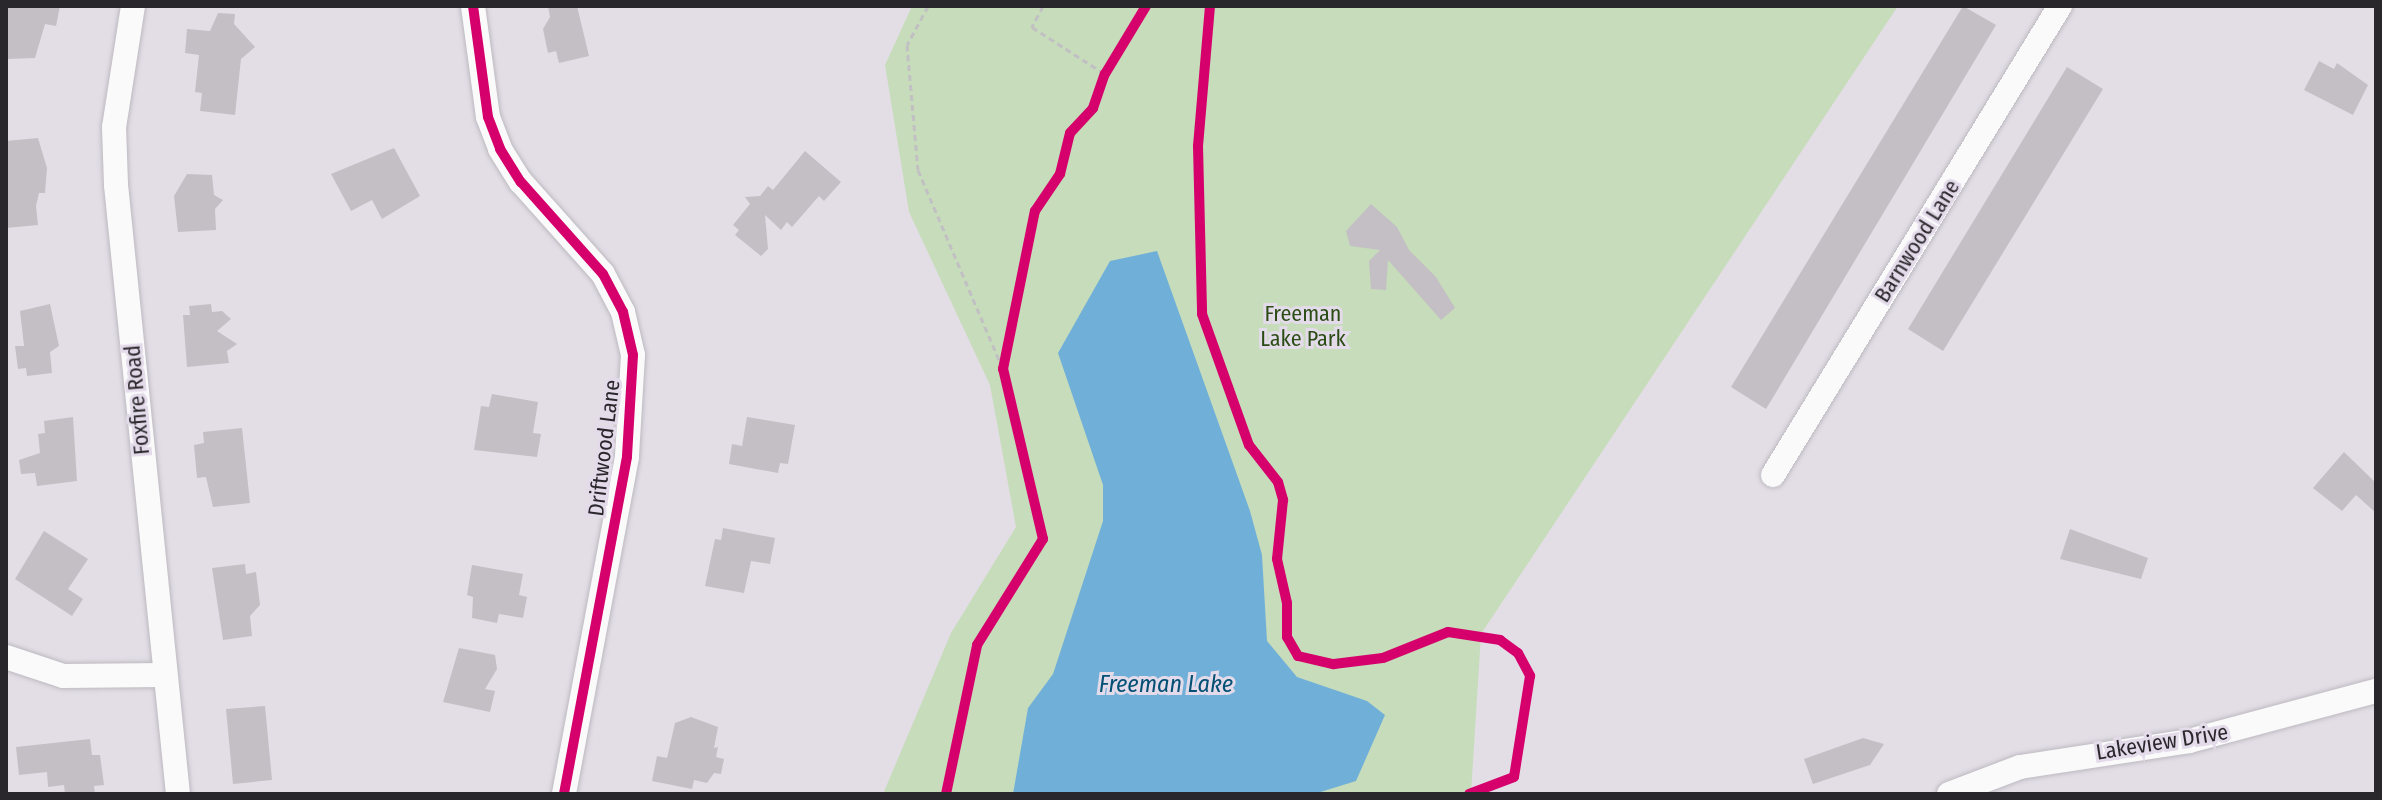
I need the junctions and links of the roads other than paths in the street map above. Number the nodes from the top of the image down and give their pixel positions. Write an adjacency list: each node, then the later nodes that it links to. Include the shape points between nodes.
1 (133, 6): 6 (street, Foxfire Road, via 117,99 116,185)
2 (473, 6): 9 (street, Driftwood Lane, via 488,117 500,149 521,182 603,274 623,312 633,355 627,457)
3 (2060, 6): 4 (street, Barnwood Lane)
4 (1773, 475)
5 (6, 657): 6 (street, via 74,677)
6 (165, 675): 8 (street, Foxfire Road)
7 (2376, 691): 10 (street, Lakeview Drive, via 2189,741 2030,764)
8 (178, 794)
9 (564, 794)
10 (1949, 794)

